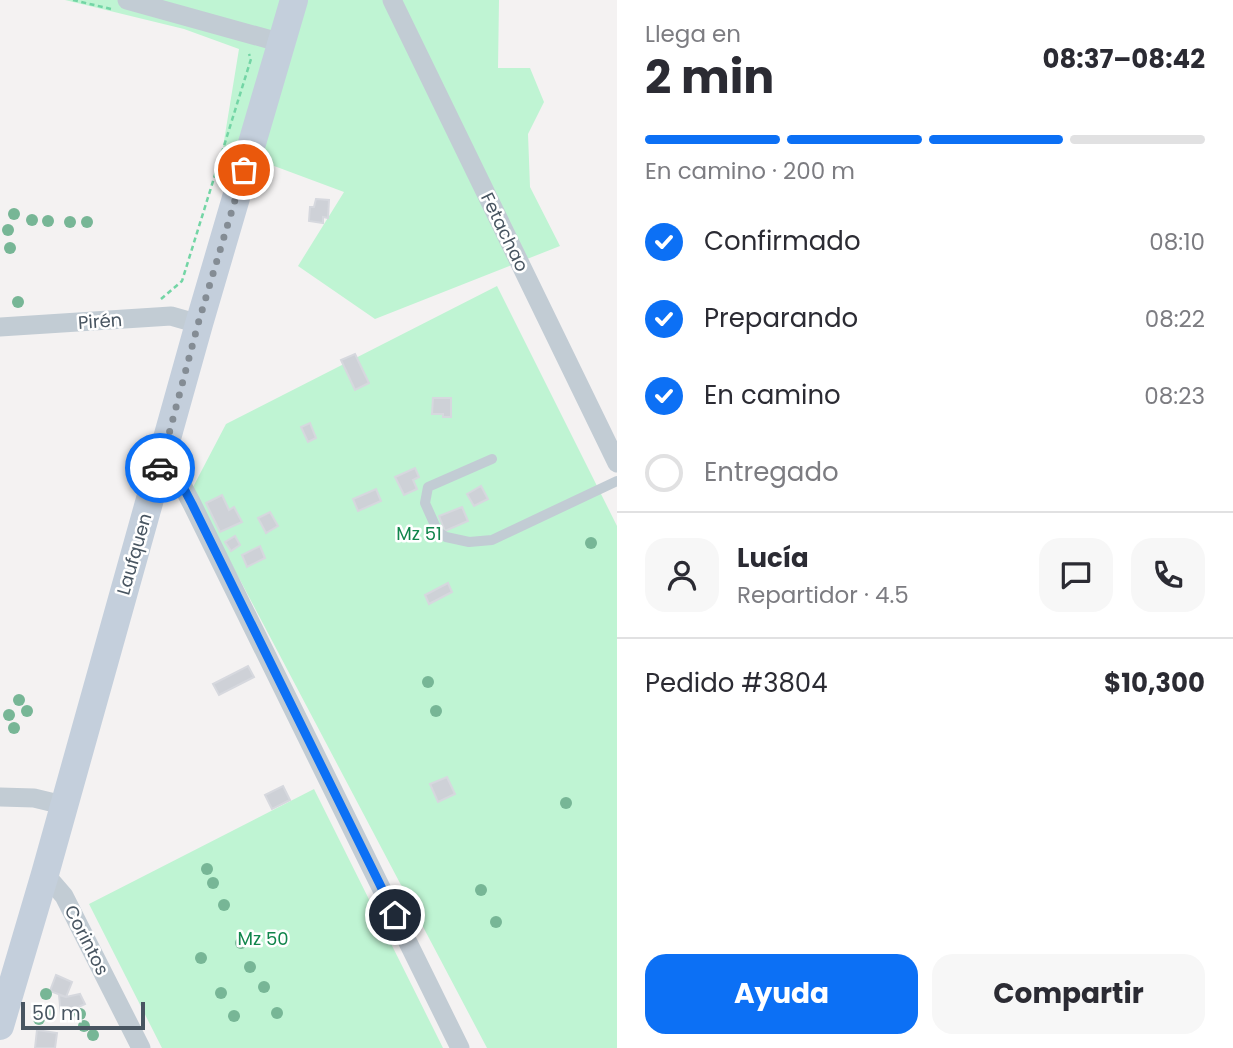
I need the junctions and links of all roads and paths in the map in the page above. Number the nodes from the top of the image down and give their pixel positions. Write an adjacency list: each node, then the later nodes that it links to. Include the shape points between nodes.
1 (73, 0): 4 (path)
2 (295, 0): 5 (street, Laufquen)
3 (392, 0): 11 (street, Fetachao)
4 (120, 5): 5 (street)
5 (282, 43): 8 (street, Laufquen)
6 (248, 51): 7 (path, via 251,59 182,281)
7 (156, 303)
8 (198, 324): 9 (street, Pirén, via 171,316); 12 (street, Laufquen)
9 (0, 327)
10 (492, 459): 13 (lane, via 428,487 425,503 438,532 469,542 492,540)
11 (617, 463)
12 (159, 467): 15 (street, Laufquen); 19 (street, via 182,485 192,504)
13 (617, 481)
14 (0, 796): 15 (street)
15 (63, 805): 16 (street, Laufquen)
16 (45, 874): 17 (street, Laufquen); 18 (street, Corintos, via 64,896)
17 (0, 1026)
18 (141, 1048)
19 (460, 1048)

